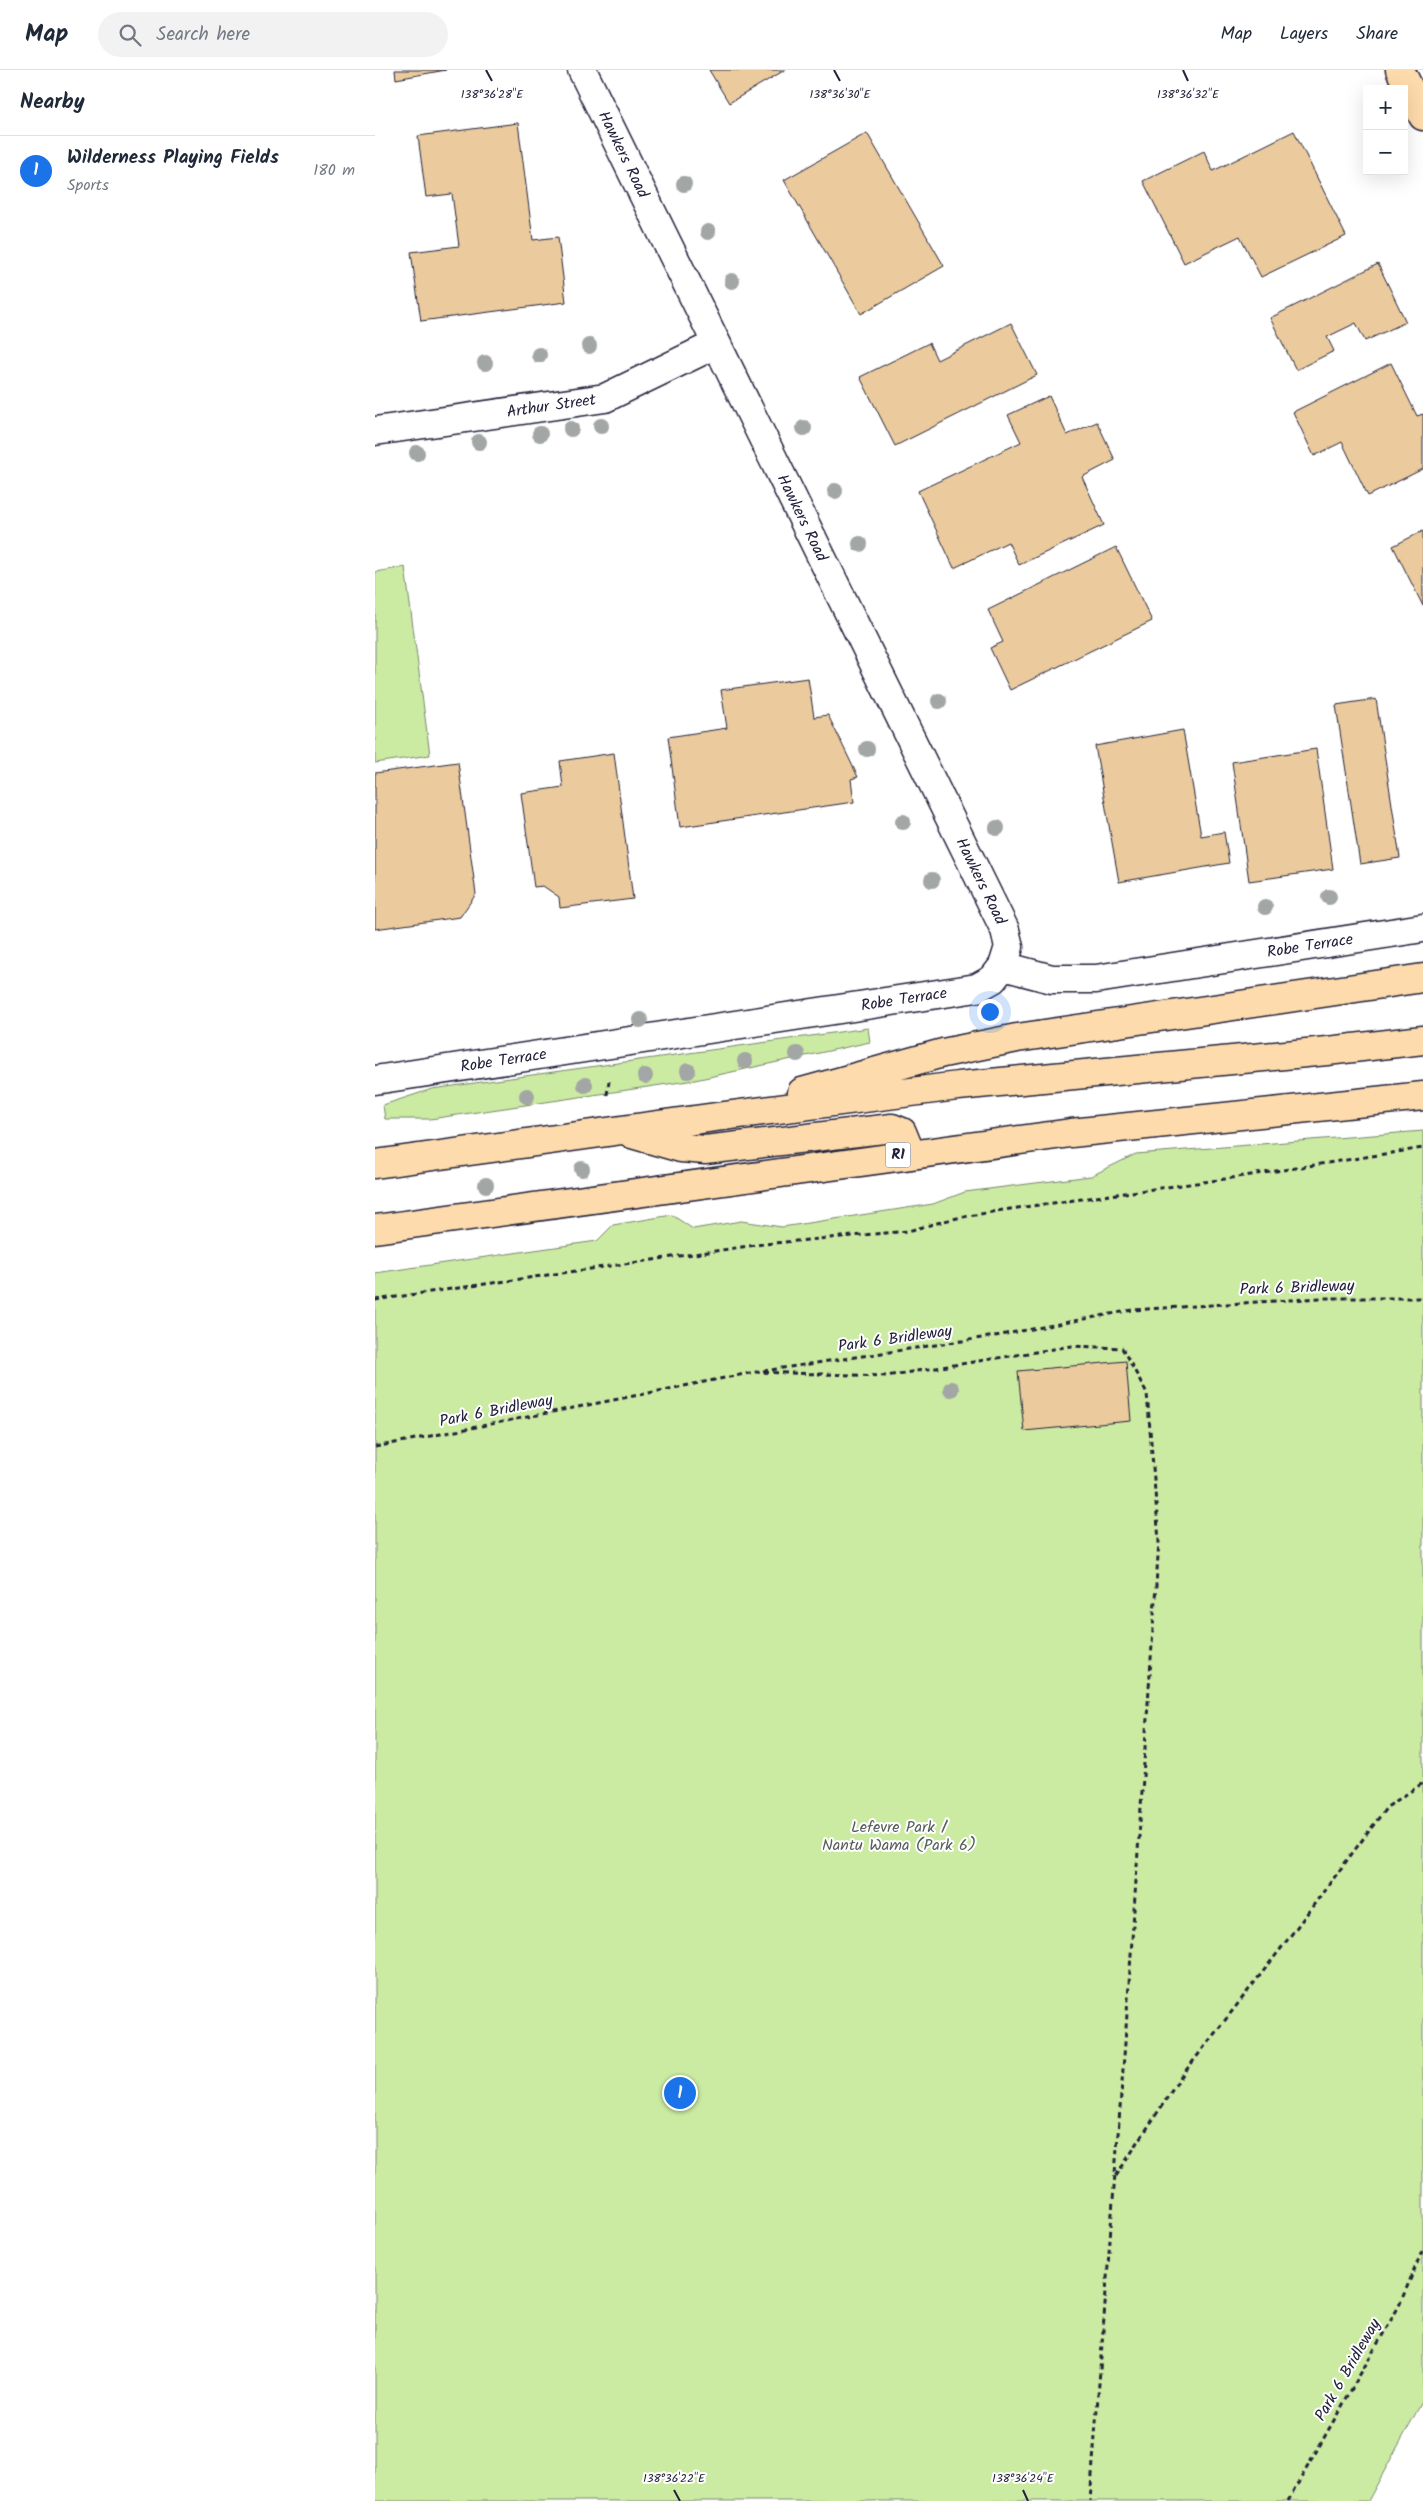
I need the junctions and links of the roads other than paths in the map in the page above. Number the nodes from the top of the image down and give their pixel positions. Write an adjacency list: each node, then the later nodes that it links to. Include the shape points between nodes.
1 (582, 70): 4 (street, Hawkers Road)
2 (1401, 70): 3 (highway)
3 (1423, 116)
4 (716, 344): 5 (street, Arthur Street, via 605,398); 7 (street, Hawkers Road, via 1005,930 1009,946)
5 (375, 432)
6 (1423, 928): 7 (street, Robe Terrace, via 1085,980 1052,979)
7 (1003, 966): 10 (street, Robe Terrace, via 993,979 977,988)
8 (1423, 978): 12 (highway, via 979,1045)
9 (1423, 1040): 12 (highway, via 958,1086)
10 (375, 1080)
11 (1423, 1096): 14 (highway, R1, via 1080,1132)
12 (716, 1116): 13 (highway)
13 (608, 1133): 14 (highway, via 634,1134 681,1148 705,1150 892,1128 902,1132); 15 (highway)
14 (911, 1154): 16 (highway, R1)
15 (375, 1164)
16 (375, 1229)

